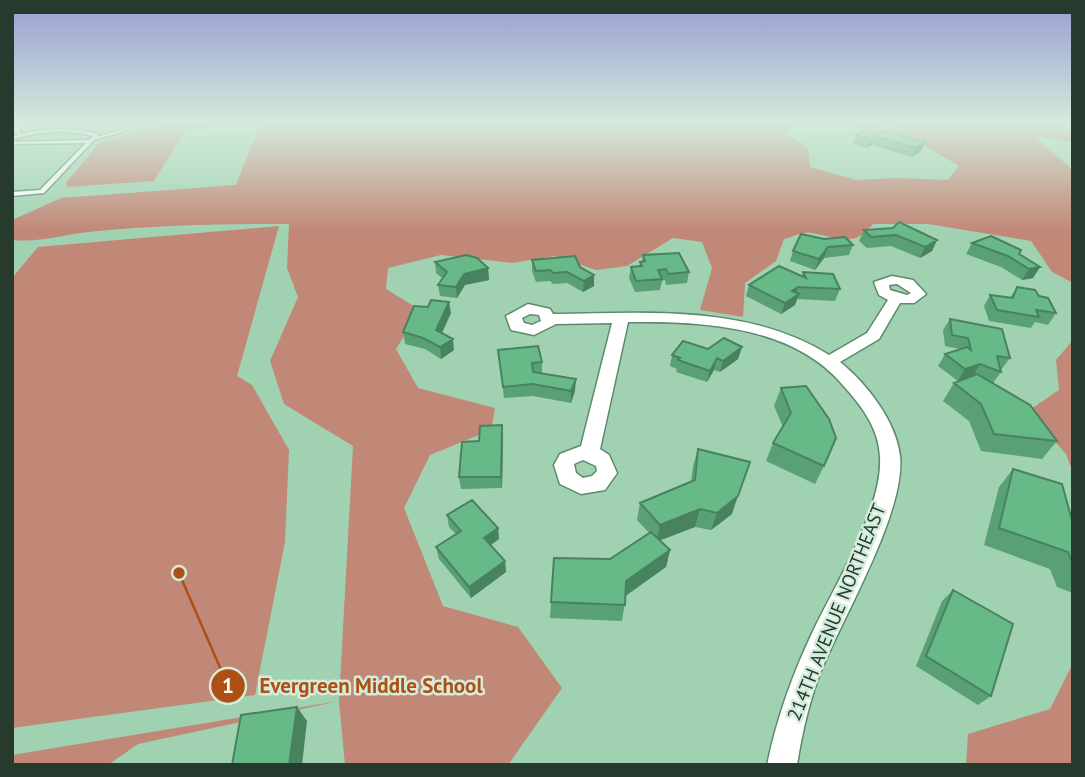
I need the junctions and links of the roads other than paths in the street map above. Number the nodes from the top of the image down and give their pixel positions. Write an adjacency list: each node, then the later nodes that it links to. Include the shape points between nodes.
1 (74, 159): 2 (lane, via 42,192)
2 (12, 194)
3 (896, 298): 6 (street, via 873,336)
4 (550, 319): 5 (street, 214TH AVENUE NORTHEAST)
5 (621, 319): 6 (street, 214TH AVENUE NORTHEAST, via 728,323 797,344); 7 (street)
6 (829, 362): 8 (street, 214TH AVENUE NORTHEAST, via 860,391 886,428 893,457 877,517 785,738)
7 (589, 453)
8 (782, 765)

